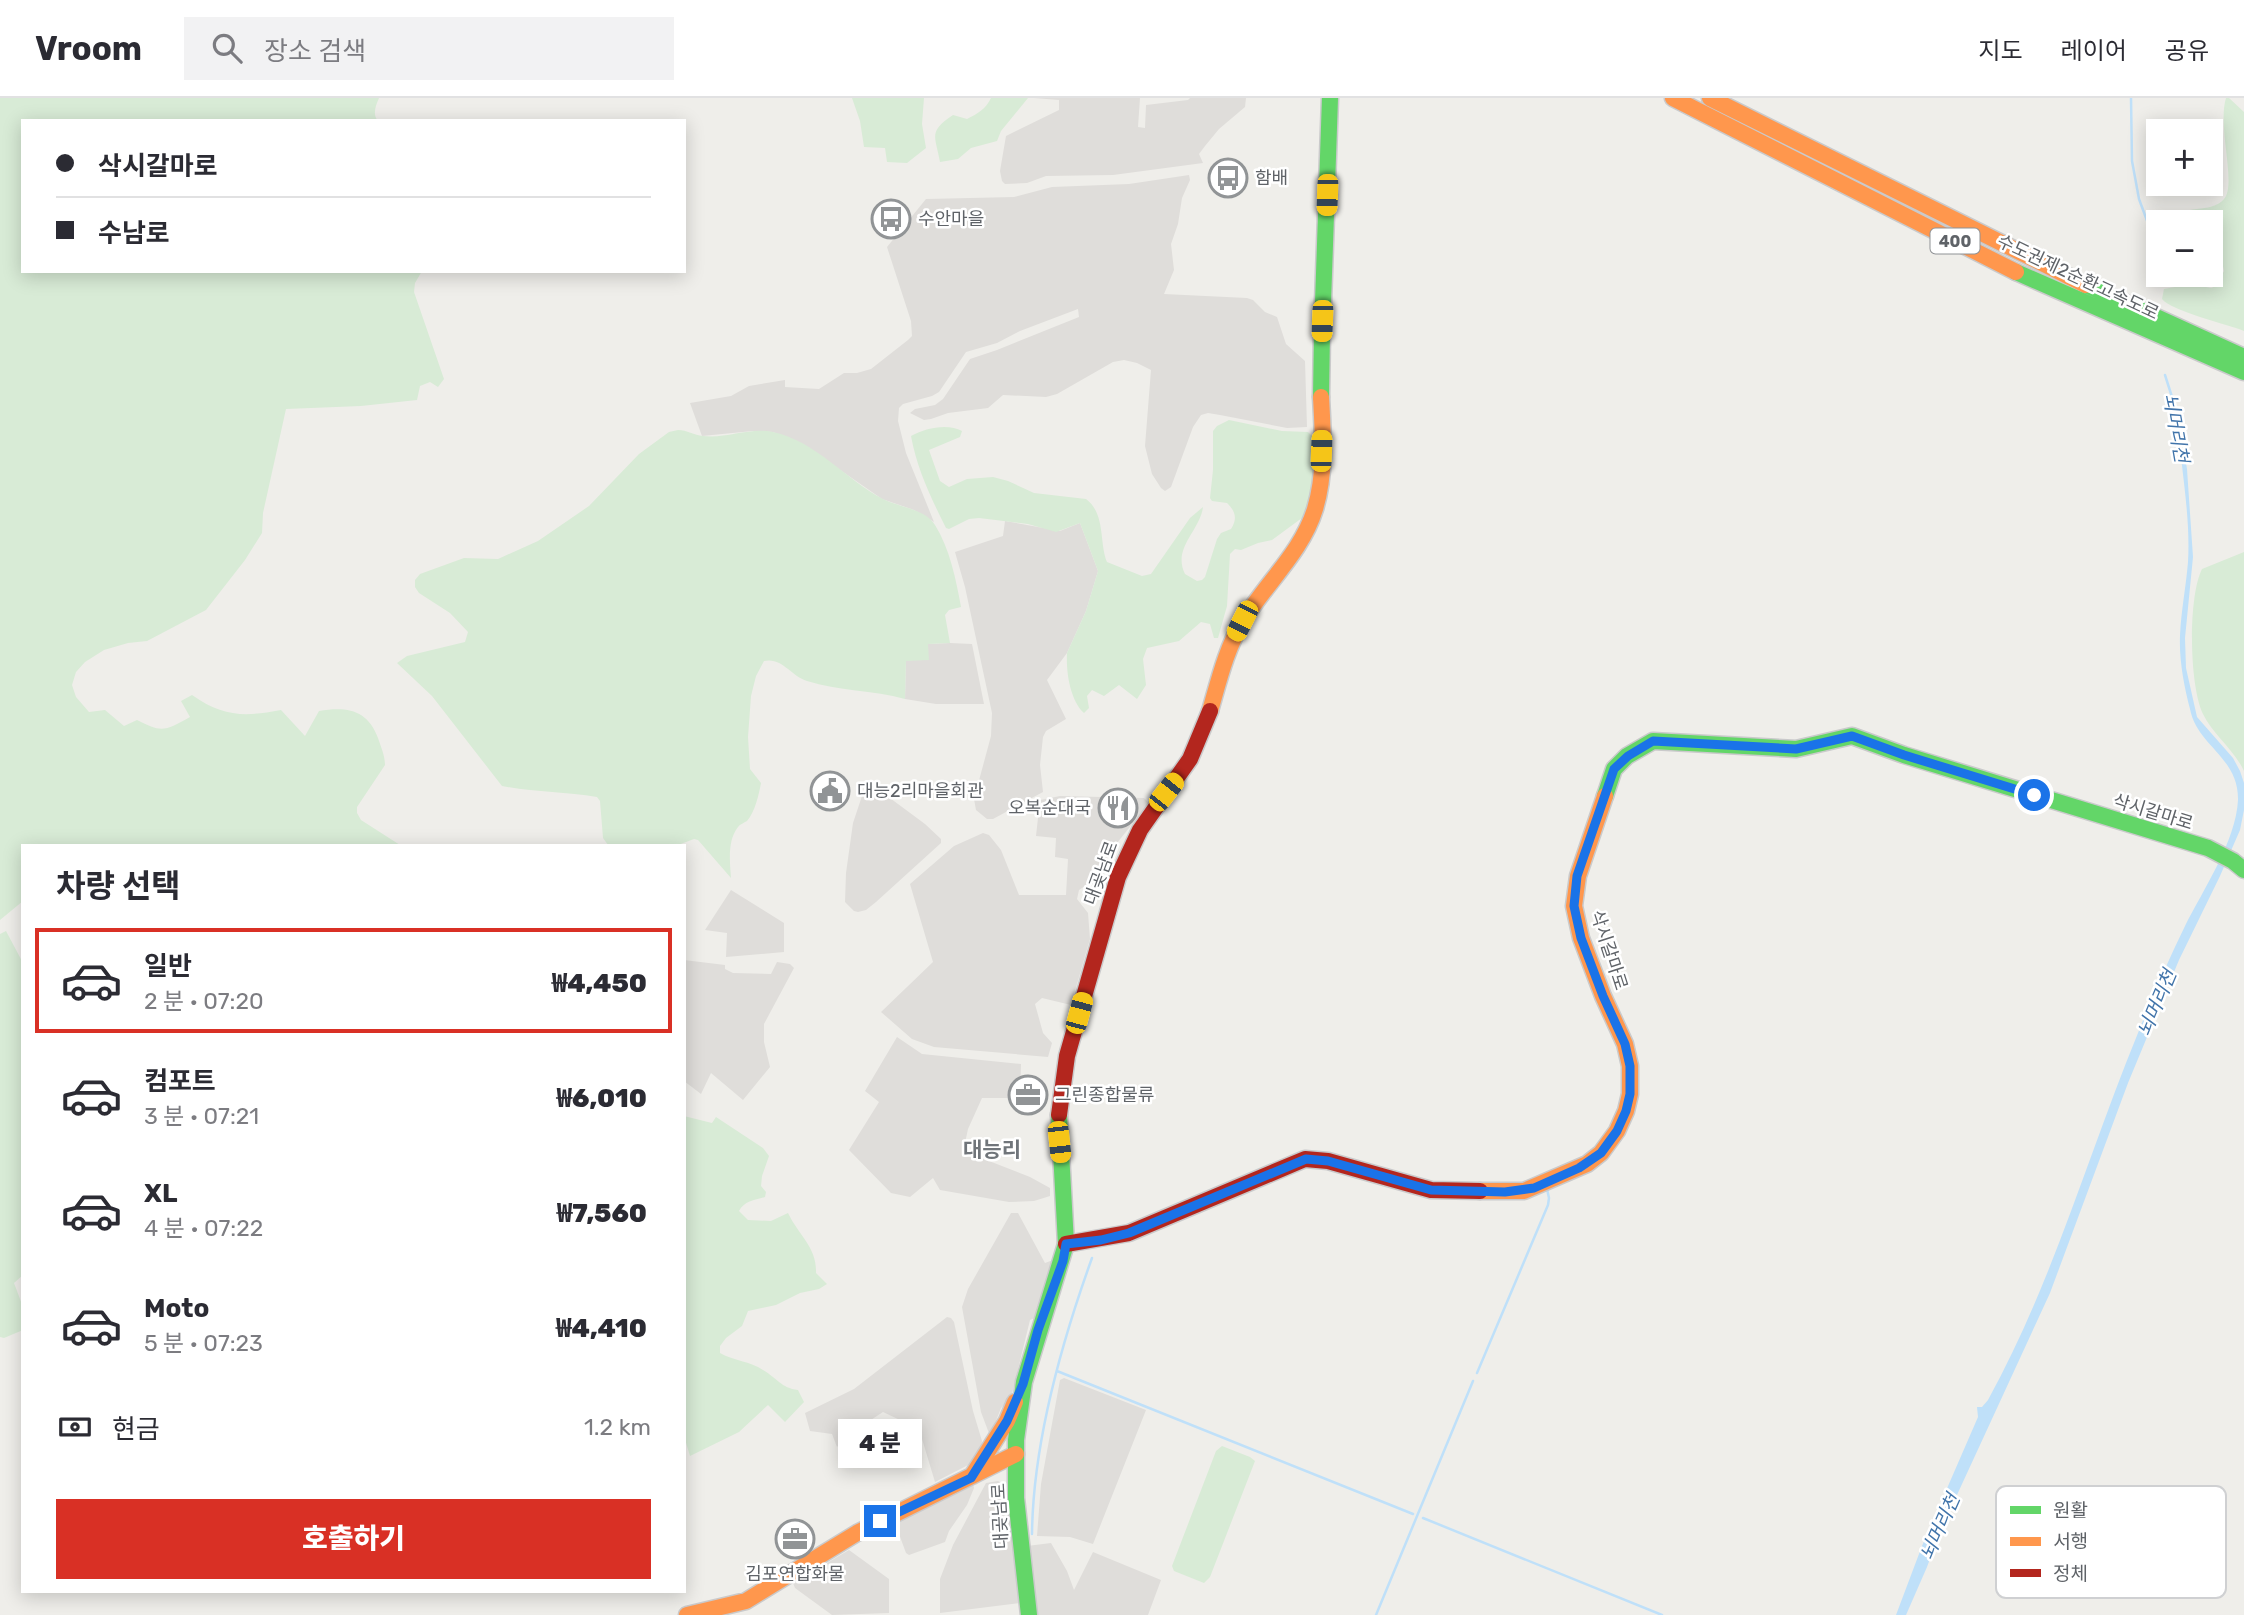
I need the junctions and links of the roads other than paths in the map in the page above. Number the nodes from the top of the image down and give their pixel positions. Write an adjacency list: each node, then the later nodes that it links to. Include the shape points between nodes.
1 (1330, 98): 7 (main road, 대곶남로, via 1319,491 1305,534 1238,629 1195,749 1134,841 1110,899 1060,1095)
2 (1673, 98): 5 (main road, 수도권제2순환고속도로 / 400, via 2015,271)
3 (1710, 98): 4 (main road, 수도권제2순환고속도로 / 400, via 2095,289)
4 (2244, 357)
5 (2244, 372)
6 (2244, 870): 7 (main road, 삭시갈마로, via 2211,850 1852,736 1796,749 1653,741 1614,769 1577,876 1574,906 1581,938 1630,1066 1630,1094 1622,1122 1594,1159 1534,1188 1505,1192 1431,1190 1306,1159 1129,1233)
7 (1066, 1244): 8 (main road, 대곶남로)
8 (1023, 1384): 9 (main road, 대곶남로); 10 (main road)
9 (1016, 1454): 10 (main road); 11 (main road, 대곶남로)
10 (978, 1475): 11 (main road, via 998,1474); 12 (main road, via 857,1533 746,1601)
11 (1017, 1492): 13 (main road, 대곶남로)
12 (687, 1615)
13 (1029, 1615)

